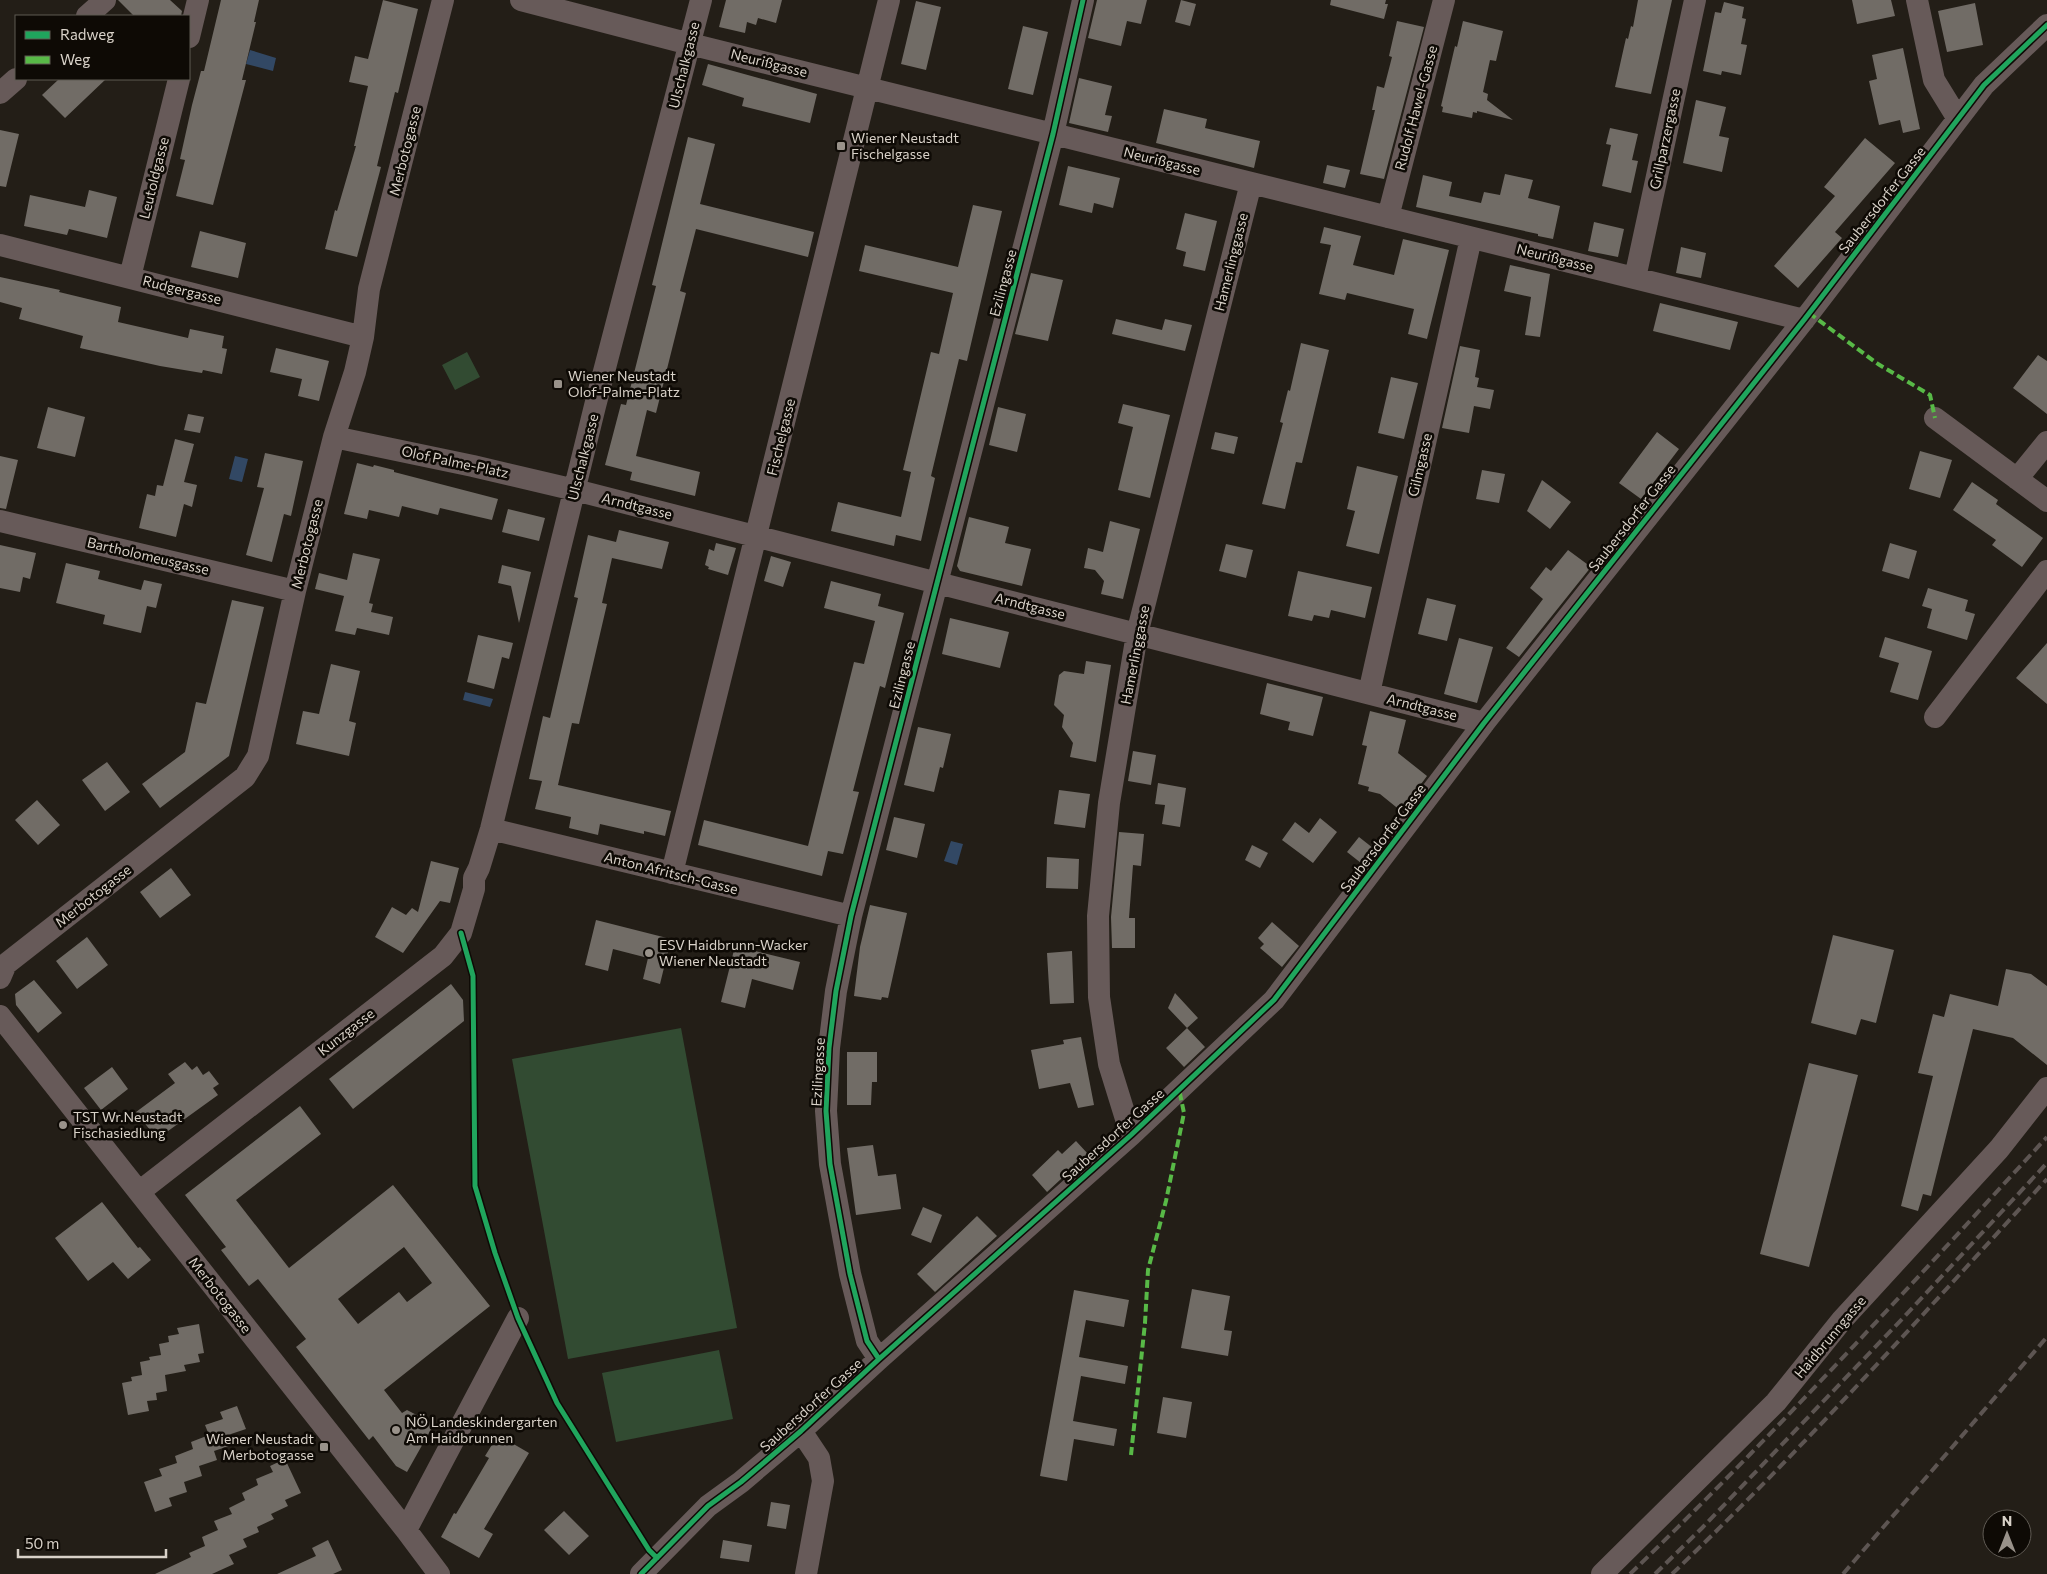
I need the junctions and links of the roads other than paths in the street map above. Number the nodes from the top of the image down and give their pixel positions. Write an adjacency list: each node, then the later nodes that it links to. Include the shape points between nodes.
1 (105, 0): 11 (street)
2 (198, 0): 13 (street)
3 (443, 0): 28 (street, Merbotogasse, via 369,289)
4 (521, 0): 14 (street, Neurißgasse)
5 (701, 0): 14 (street, Ulschalkgasse)
6 (889, 0): 17 (street, Fischelgasse)
7 (1083, 0): 20 (street, Ezilingasse)
8 (1444, 0): 22 (street, Rudolf Hawel-Gasse)
9 (1695, 0): 26 (street, Grillparzergasse)
10 (1917, 0): 19 (street, via 1934,80)
11 (88, 15)
12 (2047, 25): 19 (street, Saubersdorfer Gasse, via 1984,85)
13 (190, 33)
14 (690, 44): 17 (street, Neurißgasse); 33 (street, Ulschalkgasse)
15 (15, 80): 18 (street)
16 (179, 80): 25 (street, Leutoldgasse)
17 (867, 88): 20 (street, Neurißgasse); 36 (street, Fischelgasse)
18 (0, 93)
19 (1958, 119): 27 (street, Saubersdorfer Gasse)
20 (1053, 134): 21 (street, Neurißgasse); 38 (street, Ezilingasse)
21 (1251, 183): 22 (street, Neurißgasse); 40 (street, Hamerlinggasse)
22 (1388, 217): 23 (street, Neurißgasse)
23 (1471, 238): 26 (street, Neurißgasse); 41 (street, Gilmgasse)
24 (0, 245): 25 (street, Rudgergasse)
25 (130, 277): 28 (street, Rudgergasse)
26 (1634, 278): 27 (street, Neurißgasse)
27 (1804, 320): 43 (street, Saubersdorfer Gasse)
28 (363, 337): 30 (street, Merbotogasse)
29 (1935, 418): 32 (street)
30 (334, 436): 33 (street, Olof Palme-Platz); 39 (street, Merbotogasse)
31 (2047, 442): 32 (street)
32 (2017, 479): 34 (street)
33 (575, 490): 36 (street, Arndtgasse); 44 (street, Ulschalkgasse)
34 (2047, 501)
35 (0, 520): 39 (street, Bartholomeusgasse)
36 (756, 536): 38 (street, Arndtgasse); 45 (street, Fischelgasse)
37 (2047, 571): 42 (street)
38 (937, 582): 40 (street, Arndtgasse); 46 (street, Ezilingasse)
39 (295, 591): 47 (street, Merbotogasse, via 258,756 244,777 6,964)
40 (1137, 634): 41 (street, Arndtgasse); 50 (street, Hamerlinggasse, via 1108,803 1098,916 1099,997 1108,1064)
41 (1369, 693): 43 (street, Arndtgasse)
42 (1935, 717)
43 (1484, 723): 50 (street, Saubersdorfer Gasse, via 1274,1000)
44 (491, 829): 45 (street, Anton Afritsch-Gasse); 51 (street, Kunzgasse, via 474,878 474,889 461,933 443,956)
45 (672, 873): 46 (street, Anton Afritsch-Gasse)
46 (852, 916): 53 (street, Ezilingasse, via 834,1010 826,1111 830,1164 850,1274 867,1341)
47 (0, 978)
48 (0, 1016): 51 (street, Merbotogasse)
49 (2047, 1088): 59 (street, Haidbrunngasse, via 1999,1149 1842,1320 1776,1402)
50 (1131, 1135): 53 (street, Saubersdorfer Gasse)
51 (139, 1192): 55 (street, Merbotogasse)
52 (518, 1318): 55 (street)
53 (879, 1359): 54 (street, Saubersdorfer Gasse)
54 (801, 1431): 57 (street, Saubersdorfer Gasse, via 708,1506); 58 (street, via 819,1458 823,1482)
55 (406, 1530): 56 (street, Merbotogasse)
56 (439, 1574)
57 (641, 1574)
58 (806, 1574)
59 (1602, 1574)

